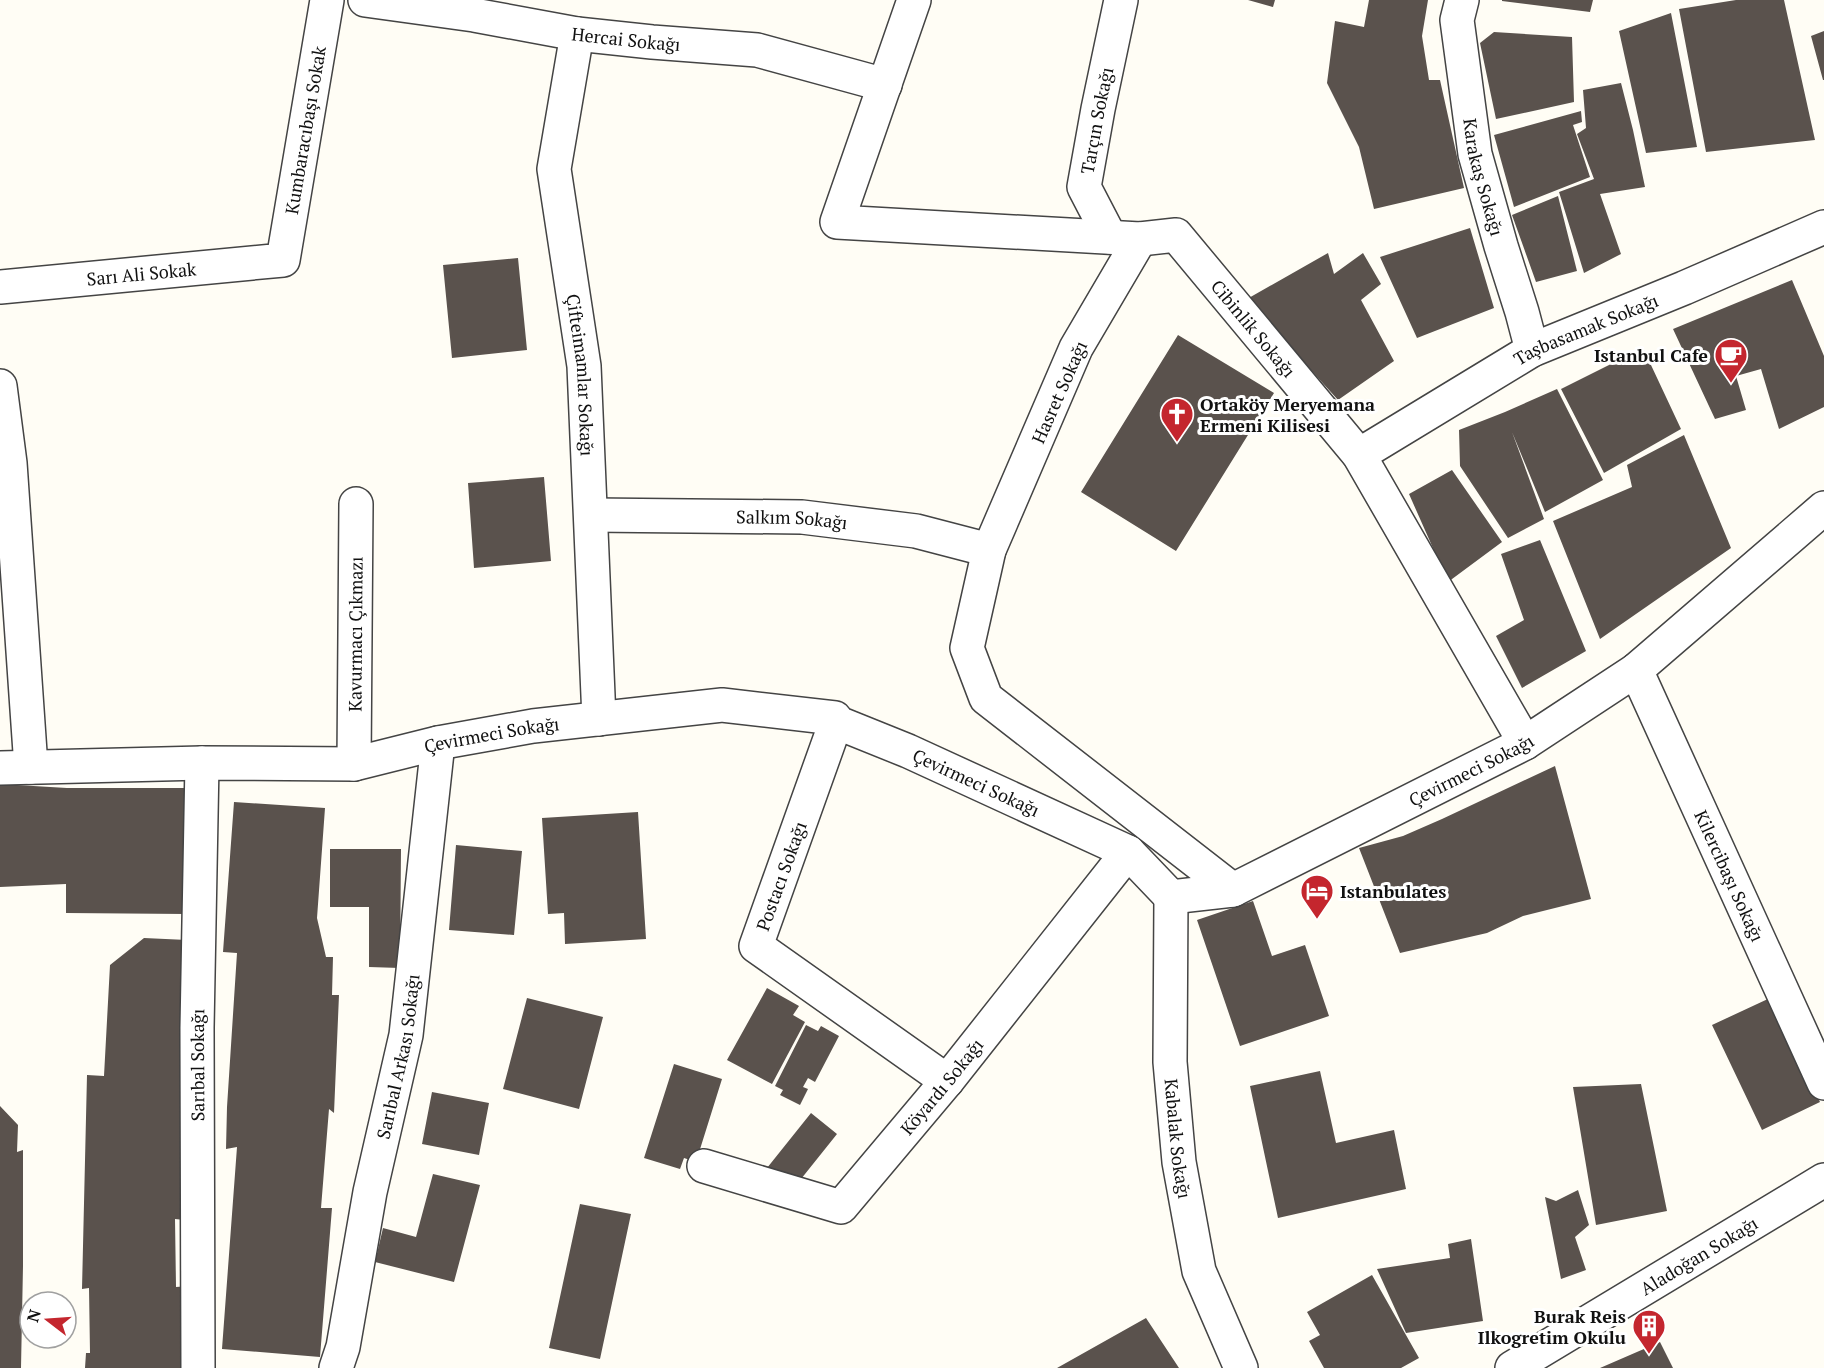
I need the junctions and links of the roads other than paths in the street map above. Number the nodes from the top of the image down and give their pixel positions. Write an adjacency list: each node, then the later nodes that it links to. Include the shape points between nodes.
1 (327, 0): 11 (street, Kumbaracıbaşı Sokak)
2 (365, 0): 6 (street, Hercai Sokağı)
3 (914, 0): 8 (street)
4 (1121, 0): 10 (street, Tarçın Sokağı, via 1084,187)
5 (1462, 0): 13 (street, Karakaş Sokağı, via 1457,20 1475,154)
6 (476, 7): 7 (street, Hercai Sokağı)
7 (577, 34): 8 (street, Hercai Sokağı, via 757,50); 18 (street, Çifteimamlar Sokağı, via 554,169 584,366)
8 (885, 85): 10 (street, Cibinlik Sokağı, via 837,222)
9 (1824, 227): 13 (street, Taşbasamak Sokağı)
10 (1125, 238): 15 (street, Cibinlik Sokağı, via 1176,235); 19 (street, Hasret Sokağı)
11 (283, 260): 12 (street, Sarı Ali Sokak)
12 (0, 287)
13 (1532, 350): 15 (street, Taşbasamak Sokağı)
14 (0, 386): 27 (street, via 10,463)
15 (1359, 455): 24 (street, Cibinlik Sokağı)
16 (356, 504): 26 (street, Kavurmacı Çıkmazı)
17 (1824, 508): 20 (street, Çevirmeci Sokağı)
18 (591, 515): 19 (street, Salkım Sokağı, via 802,517 916,531); 21 (street, Çifteimamlar Sokağı)
19 (989, 550): 29 (street, Hasret Sokağı, via 967,648 986,698)
20 (1636, 670): 24 (street, Çevirmeci Sokağı); 32 (street, Kilercibaşı Sokağı)
21 (599, 719): 22 (street, Çevirmeci Sokağı, via 723,705 835,718); 23 (street, Çevirmeci Sokağı)
22 (836, 722): 28 (street, Çevirmeci Sokağı); 31 (street, Postacı Sokağı, via 756,946)
23 (438, 742): 26 (street, Çevirmeci Sokağı); 36 (street, Sarıbal Arkası Sokağı, via 406,1035)
24 (1525, 743): 29 (street, Çevirmeci Sokağı)
25 (202, 763): 26 (street, Çevirmeci Sokağı); 27 (street, Çevirmeci Sokağı); 35 (street, Sarıbal Sokağı, via 196,1028)
26 (354, 764)
27 (15, 768)
28 (1128, 852): 30 (street, Çevirmeci Sokağı); 31 (street, Köyardı Sokağı)
29 (1233, 890): 30 (street, Çevirmeci Sokağı)
30 (1171, 897): 37 (street, Kabalak Sokağı, via 1170,1062 1179,1162 1199,1271)
31 (946, 1081): 33 (street, Köyardı Sokağı, via 841,1207)
32 (1824, 1083)
33 (704, 1166)
34 (1824, 1180): 38 (street, Aladoğan Sokağı)
35 (198, 1368)
36 (336, 1368)
37 (1241, 1368)
38 (1512, 1368)

